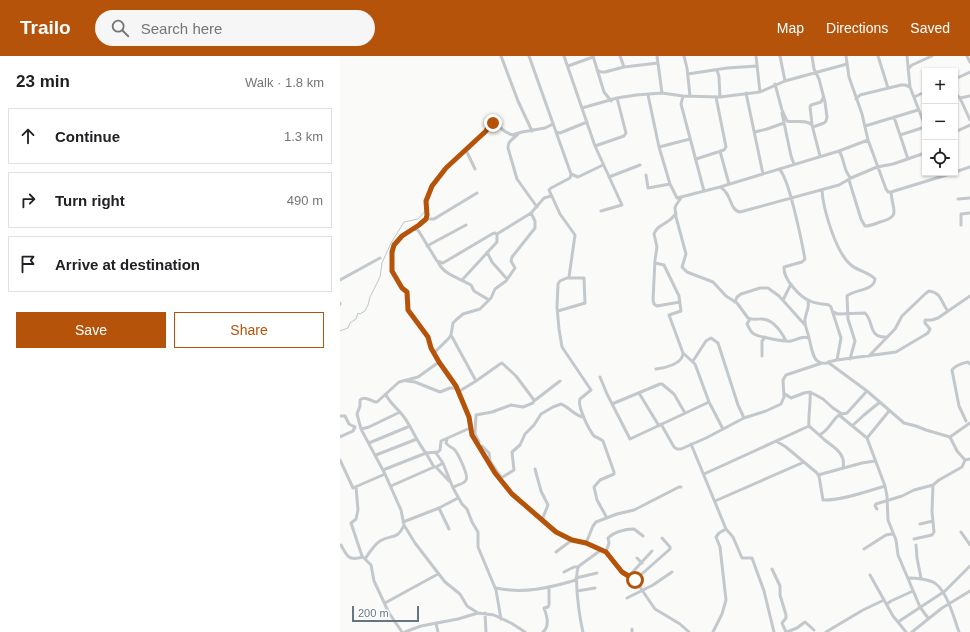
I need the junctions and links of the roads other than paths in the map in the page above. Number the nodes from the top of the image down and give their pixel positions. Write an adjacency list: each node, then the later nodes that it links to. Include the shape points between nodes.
1 (501, 56): 64 (street)
2 (529, 56): 59 (street)
3 (564, 56): 21 (street)
4 (620, 56): 23 (street)
5 (657, 56): 17 (street)
6 (684, 56): 29 (street)
7 (756, 56): 22 (street)
8 (780, 56): 31 (street)
9 (812, 56): 28 (street)
10 (846, 56): 19 (street)
11 (878, 56): 34 (street)
12 (908, 56): 18 (street)
13 (932, 56): 20 (street)
14 (967, 56): 16 (street)
15 (593, 57): 21 (street); 25 (street)
16 (970, 62)
17 (658, 63): 23 (street); 36 (street)
18 (908, 63): 20 (street); 24 (street)
19 (847, 64): 28 (street); 38 (street)
20 (912, 65): 24 (street)
21 (568, 66): 52 (street)
22 (757, 66): 26 (street); 35 (street)
23 (624, 67): 25 (street, via 605,72)
24 (908, 69): 33 (street)
25 (597, 70): 51 (street, via 604,92)
26 (717, 70): 29 (street); 45 (street)
27 (970, 72): 30 (street)
28 (816, 73): 31 (street); 48 (street)
29 (688, 74): 43 (street)
30 (958, 78)
31 (785, 81): 32 (street)
32 (775, 84): 35 (street); 58 (street)
33 (910, 87): 34 (street, via 901,85); 46 (street)
34 (888, 88): 41 (street)
35 (760, 92): 37 (street)
36 (662, 93): 40 (street); 42 (street)
37 (746, 93): 45 (street); 67 (street)
38 (854, 93): 41 (street); 50 (street)
39 (922, 93): 46 (street)
40 (648, 95): 47 (street); 75 (street)
41 (860, 95): 50 (street)
42 (683, 96): 43 (street); 72 (street, via 682,104)
43 (690, 96): 45 (street)
44 (970, 96): 49 (street)
45 (718, 97): 77 (street, via 726,146)
46 (914, 97): 53 (street)
47 (617, 98): 51 (street); 74 (street, via 626,135)
48 (823, 98): 60 (street, via 821,102 810,107); 60 (street, via 827,113 826,121)
49 (960, 98): 56 (street)
50 (856, 99): 61 (street)
51 (610, 101): 52 (street)
52 (582, 108): 57 (street)
53 (918, 110): 54 (street); 55 (street)
54 (894, 117): 61 (street); 70 (street)
55 (922, 120)
56 (970, 120)
57 (587, 122): 69 (street); 74 (street)
58 (786, 122): 60 (street, via 807,122); 67 (street); 83 (street)
59 (553, 124): 64 (street); 66 (street)
60 (813, 126): 80 (street)
61 (865, 126): 73 (street)
62 (970, 126): 65 (street)
63 (922, 128): 70 (street)
64 (532, 131): 68 (street)
65 (958, 131)
66 (556, 132): 69 (street); 71 (street)
67 (755, 132): 92 (street)
68 (519, 133): 76 (street, via 509,134 493,123); 110 (street, via 509,141 508,148 518,179)
69 (560, 133): 71 (street)
70 (900, 135): 82 (street)
71 (558, 137): 91 (street)
72 (690, 139): 75 (street); 81 (street)
73 (868, 140): 78 (street); 86 (street)
74 (595, 146): 84 (street)
75 (659, 147): 97 (street)
76 (466, 150): 88 (street); 115 (street, via 446,168 432,186 426,201)
77 (720, 151): 81 (street); 98 (street)
78 (839, 151): 80 (street); 96 (street)
79 (922, 154): 82 (street)
80 (820, 156): 83 (street)
81 (696, 159): 102 (street)
82 (908, 159): 86 (street)
83 (794, 164): 89 (street)
84 (603, 165): 91 (street, via 578,177); 95 (street)
85 (640, 165): 95 (street)
86 (877, 167): 96 (street); 103 (street, via 886,189)
87 (970, 167): 90 (street)
88 (475, 169)
89 (779, 169): 92 (street); 107 (street, via 788,184)
90 (958, 172)
91 (571, 174): 105 (street, via 570,178 550,189)
92 (763, 174): 98 (street)
93 (646, 175): 97 (street, via 648,188)
94 (940, 176): 103 (street)
95 (609, 177): 111 (street, via 622,205)
96 (850, 179): 101 (street); 103 (street, via 865,226 872,226 893,217)
97 (670, 184): 106 (street, via 676,197)
98 (728, 185): 99 (street); 100 (street)
99 (720, 187): 100 (street); 102 (street)
100 (726, 190): 107 (street, via 735,210 740,212)
101 (822, 190): 107 (street); 140 (street, via 824,207 842,256 855,268 875,279 874,284 847,296)
102 (704, 191): 106 (street)
103 (891, 192)
104 (477, 193): 115 (street, via 434,219)
105 (551, 196): 110 (street, via 544,198); 125 (street, via 576,237)
106 (681, 198): 113 (street, via 676,205)
107 (791, 198): 129 (street, via 805,259 784,267 786,278)
108 (970, 198): 109 (street)
109 (958, 199)
110 (537, 207): 112 (street)
111 (601, 211)
112 (530, 213): 119 (street); 126 (street, via 535,221 534,228 512,257 515,269)
113 (676, 213): 124 (street, via 671,220 655,231); 135 (street, via 686,254 682,267 696,277 711,281)
114 (970, 213): 117 (street, via 961,214)
115 (426, 219): 118 (street)
116 (466, 225): 120 (street)
117 (961, 225)
118 (412, 229): 120 (street, via 418,230); 149 (street, via 394,245 392,271 402,288 406,290 408,310 428,337)
119 (498, 234): 121 (street, via 497,242); 123 (street, via 492,234 444,262)
120 (427, 246): 123 (street)
121 (487, 252): 126 (street, via 492,262); 128 (street)
122 (380, 258): 127 (street)
123 (438, 262): 128 (street, via 451,276)
124 (655, 263): 134 (street, via 665,266); 134 (street, via 654,304 661,306)
125 (568, 278): 137 (street, via 558,282); 137 (street, via 584,278 585,303)
126 (508, 279): 131 (street, via 495,289)
127 (340, 280)
128 (462, 280): 131 (street, via 471,285 474,292)
129 (791, 284): 132 (street); 133 (street)
130 (970, 296): 136 (street)
131 (489, 300): 144 (street, via 480,309 459,316 453,323)
132 (782, 300): 135 (street, via 765,287 741,294); 143 (street)
133 (808, 300): 138 (street, via 829,305); 143 (street)
134 (680, 302): 150 (street, via 680,312 670,315)
135 (735, 302): 142 (street)
136 (948, 311): 146 (street, via 942,300 929,291 915,302); 152 (street, via 935,319 925,320 930,331 903,348 892,353)
137 (558, 312): 183 (street, via 562,347 591,390 579,401)
138 (833, 312): 139 (street); 141 (street)
139 (838, 314): 140 (street); 141 (street)
140 (847, 314): 146 (street, via 864,313 868,316 873,331); 153 (street, via 855,341)
141 (835, 318): 154 (street, via 841,338)
142 (750, 319): 145 (street, via 747,324 752,333); 148 (street, via 765,319 772,323)
143 (805, 325): 147 (street)
144 (451, 335): 149 (street); 163 (street)
145 (765, 337): 148 (street, via 775,341); 151 (street, via 762,341)
146 (886, 337): 152 (street)
147 (809, 338): 148 (street, via 805,336); 157 (street, via 816,360)
148 (786, 341)
149 (434, 353): 156 (street)
150 (683, 354): 155 (street); 160 (street, via 681,360 675,364)
151 (762, 356)
152 (869, 356): 153 (street)
153 (850, 359): 154 (street)
154 (837, 360): 158 (street)
155 (693, 361): 174 (street); 184 (street, via 706,341 711,338 718,342)
156 (439, 362): 162 (street, via 418,377); 165 (street)
157 (822, 363): 158 (street); 171 (street, via 786,375)
158 (826, 363): 168 (street)
159 (970, 364): 185 (street, via 962,364 952,370 959,406)
160 (656, 369)
161 (600, 377): 176 (street)
162 (405, 380): 165 (street, via 440,392); 170 (street, via 396,384)
163 (476, 381): 166 (street); 173 (street, via 502,363 516,376)
164 (560, 381): 173 (street)
165 (456, 388): 166 (street)
166 (458, 392): 191 (street, via 469,417)
167 (810, 392): 172 (street); 181 (street, via 839,413); 190 (street)
168 (867, 392): 175 (street); 181 (street)
169 (639, 393): 176 (street); 180 (street, via 662,384 674,394); 187 (street)
170 (386, 394): 179 (street); 192 (street, via 375,402 365,398 360,400 357,414)
171 (785, 394): 172 (street); 177 (street)
172 (791, 398): 177 (street)
173 (534, 401): 218 (street, via 530,405 511,405 476,415 476,437 489,454 490,461)
174 (709, 402): 180 (street); 193 (street)
175 (880, 402): 178 (street); 188 (street)
176 (612, 404): 187 (street, via 629,438)
177 (781, 404): 184 (street)
178 (889, 411): 196 (street, via 904,423); 198 (street)
179 (400, 412): 189 (street); 192 (street)
180 (685, 413): 187 (street)
181 (847, 413): 188 (street)
182 (340, 416): 195 (street, via 345,416 349,424 355,427 353,431)
183 (584, 417): 218 (street, via 579,417 561,404 541,414 525,434 520,446 512,452 514,470); 231 (street, via 594,435 603,441 614,472 594,487 597,500)
184 (744, 418): 193 (street)
185 (966, 421)
186 (970, 423): 196 (street)
187 (660, 425): 202 (street, via 677,449)
188 (851, 425): 194 (street, via 839,415); 198 (street)
189 (410, 426): 199 (street); 201 (street)
190 (809, 426): 194 (street); 200 (street)
191 (470, 428): 197 (street); 218 (street, via 495,473)
192 (361, 429): 201 (street)
193 (723, 429): 202 (street)
194 (819, 435): 213 (street, via 837,448 842,456)
195 (340, 436)
196 (950, 437): 208 (street)
197 (447, 438): 204 (street, via 441,442 440,450); 225 (street, via 446,443 461,460 467,477 464,483)
198 (866, 438): 209 (street)
199 (417, 439): 203 (street); 205 (street)
200 (776, 441): 210 (street); 216 (street)
201 (369, 443): 205 (street)
202 (691, 444): 216 (street)
203 (426, 453): 204 (street); 212 (street); 215 (street)
204 (436, 453): 211 (street)
205 (376, 455): 215 (street)
206 (970, 459): 208 (street)
207 (340, 460): 223 (street, via 351,485 353,488)
208 (964, 460): 220 (street, via 962,467)
209 (875, 461): 213 (street); 222 (street)
210 (804, 462): 217 (street); 228 (street)
211 (443, 463): 212 (street); 219 (street)
212 (435, 467): 219 (street); 221 (street)
213 (843, 468): 217 (street)
214 (535, 469): 232 (street, via 548,505)
215 (384, 472): 221 (street); 223 (street)
216 (704, 474): 228 (street)
217 (818, 475): 222 (street, via 824,500)
218 (501, 478): 232 (street, via 512,494)
219 (451, 482): 225 (street)
220 (933, 485): 227 (street); 233 (street)
221 (391, 486): 234 (street, via 401,510)
222 (885, 486): 227 (street)
223 (356, 487): 253 (street, via 358,516 351,522)
224 (681, 487): 231 (street, via 634,510)
225 (453, 488): 226 (street)
226 (458, 498): 229 (street); 269 (street, via 467,509 478,532 478,548)
227 (887, 500): 230 (street, via 875,504); 239 (street)
228 (715, 501): 237 (street)
229 (439, 508): 234 (street); 236 (street)
230 (877, 509)
231 (607, 518): 244 (street, via 594,524)
232 (542, 520): 243 (street, via 556,532)
233 (933, 521): 235 (street); 242 (street, via 932,535)
234 (403, 523): 253 (street, via 396,536 381,541); 262 (street)
235 (920, 524)
236 (449, 529)
237 (726, 529): 300 (street, via 716,537 720,547 726,600); 301 (street, via 733,537 742,558 752,558 764,591)
238 (961, 532): 247 (street)
239 (892, 534): 248 (street, via 886,534); 265 (street)
240 (643, 536): 252 (street, via 634,529 617,532 608,538)
241 (662, 538): 268 (street, via 670,549)
242 (914, 539)
243 (572, 540): 244 (street); 251 (street)
244 (586, 543): 249 (street)
245 (341, 545): 253 (street, via 349,558)
246 (916, 545): 266 (street)
247 (970, 545)
248 (864, 548)
249 (602, 550): 252 (street); 257 (street)
250 (652, 551): 255 (street)
251 (556, 552)
252 (606, 552): 264 (street, via 622,572)
253 (364, 558): 279 (street, via 371,565 374,581)
254 (637, 558): 255 (street)
255 (642, 563): 264 (street)
256 (970, 566): 276 (street)
257 (578, 567): 259 (street); 267 (street)
258 (772, 569): 302 (street, via 780,586 786,615 782,623)
259 (564, 572)
260 (672, 572): 273 (street)
261 (597, 573): 267 (street)
262 (438, 574): 279 (street); 284 (street, via 460,594 467,606)
263 (870, 575): 278 (street)
264 (629, 576): 268 (street)
265 (908, 578): 266 (street); 274 (street)
266 (921, 578): 276 (street, via 935,583)
267 (576, 579): 270 (street); 272 (street)
268 (635, 580): 273 (street)
269 (495, 588): 270 (street, via 515,591); 283 (street)
270 (549, 588): 297 (street, via 549,605 544,609 548,624)
271 (595, 588): 272 (street)
272 (577, 591): 298 (street)
273 (642, 591): 277 (street); 299 (street, via 657,612 680,624)
274 (913, 591): 281 (street); 282 (street)
275 (970, 591): 280 (street)
276 (942, 592): 280 (street); 282 (street)
277 (627, 598)
278 (884, 600): 281 (street); 303 (street)
279 (385, 603): 292 (street)
280 (949, 603): 287 (street); 306 (street)
281 (887, 604): 289 (street)
282 (920, 607): 287 (street); 289 (street)
283 (499, 609): 286 (street); 288 (street)
284 (478, 613): 285 (street); 290 (street)
285 (485, 613): 286 (street); 295 (street)
286 (496, 616): 288 (street)
287 (928, 618): 305 (street)
288 (501, 619): 296 (street)
289 (898, 622): 304 (street)
290 (436, 623): 293 (street); 294 (street)
291 (814, 630): 302 (street, via 805,622)
292 (402, 632)
293 (405, 632)
294 (438, 632)
295 (486, 632)
296 (525, 632)
297 (543, 632)
298 (582, 632)
299 (689, 632)
300 (713, 632)
301 (774, 632)
302 (787, 632)
303 (826, 632)
304 (906, 632)
305 (912, 632)
306 (959, 632)

